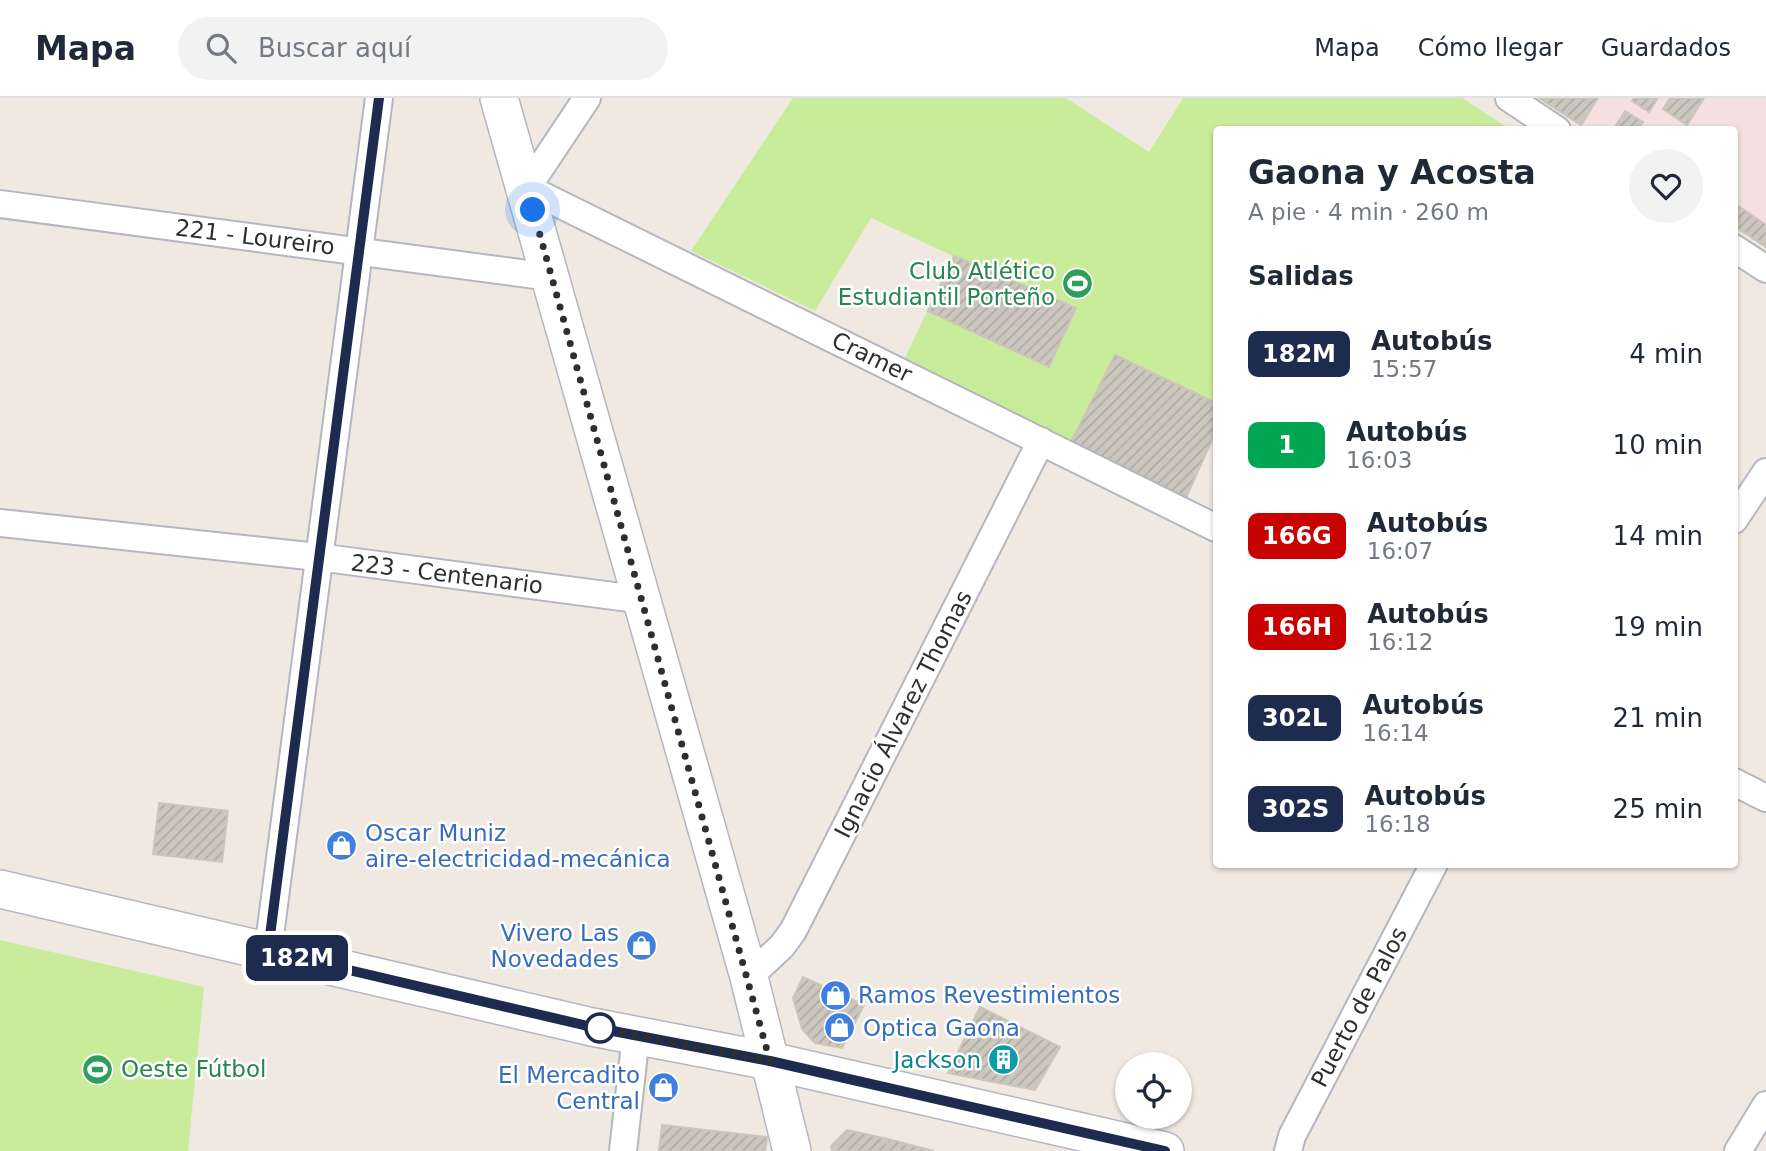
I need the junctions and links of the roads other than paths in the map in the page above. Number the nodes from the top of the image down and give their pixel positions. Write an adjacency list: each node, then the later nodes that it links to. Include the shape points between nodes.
1 (379, 98): 8 (street)
2 (499, 98): 6 (main road)
3 (587, 98): 6 (street)
4 (1509, 98): 5 (street)
5 (1550, 126)
6 (527, 188): 11 (main road); 12 (street, Cramer)
7 (0, 204): 8 (street, 221 - Loureiro)
8 (359, 250): 11 (street, 221 - Loureiro); 17 (street)
9 (1738, 251): 10 (street)
10 (1766, 269)
11 (550, 277): 18 (main road)
12 (1041, 441): 16 (street, Cramer); 24 (street, Ignacio Álvarez Thomas, via 793,931)
13 (1766, 472): 14 (street)
14 (1738, 514)
15 (0, 523): 17 (street, 223 - Centenario)
16 (1213, 527)
17 (318, 557): 18 (street, 223 - Centenario); 23 (street)
18 (643, 600): 24 (main road)
19 (1738, 784): 20 (street)
20 (1766, 798)
21 (1432, 868): 31 (street, Puerto de Palos)
22 (0, 890): 23 (main road)
23 (268, 951): 25 (main road)
24 (749, 977): 26 (main road)
25 (636, 1035): 26 (main road); 28 (street)
26 (770, 1061): 29 (main road); 30 (main road)
27 (1766, 1105): 32 (street)
28 (623, 1151)
29 (792, 1151)
30 (1165, 1151)
31 (1288, 1151)
32 (1738, 1151)

